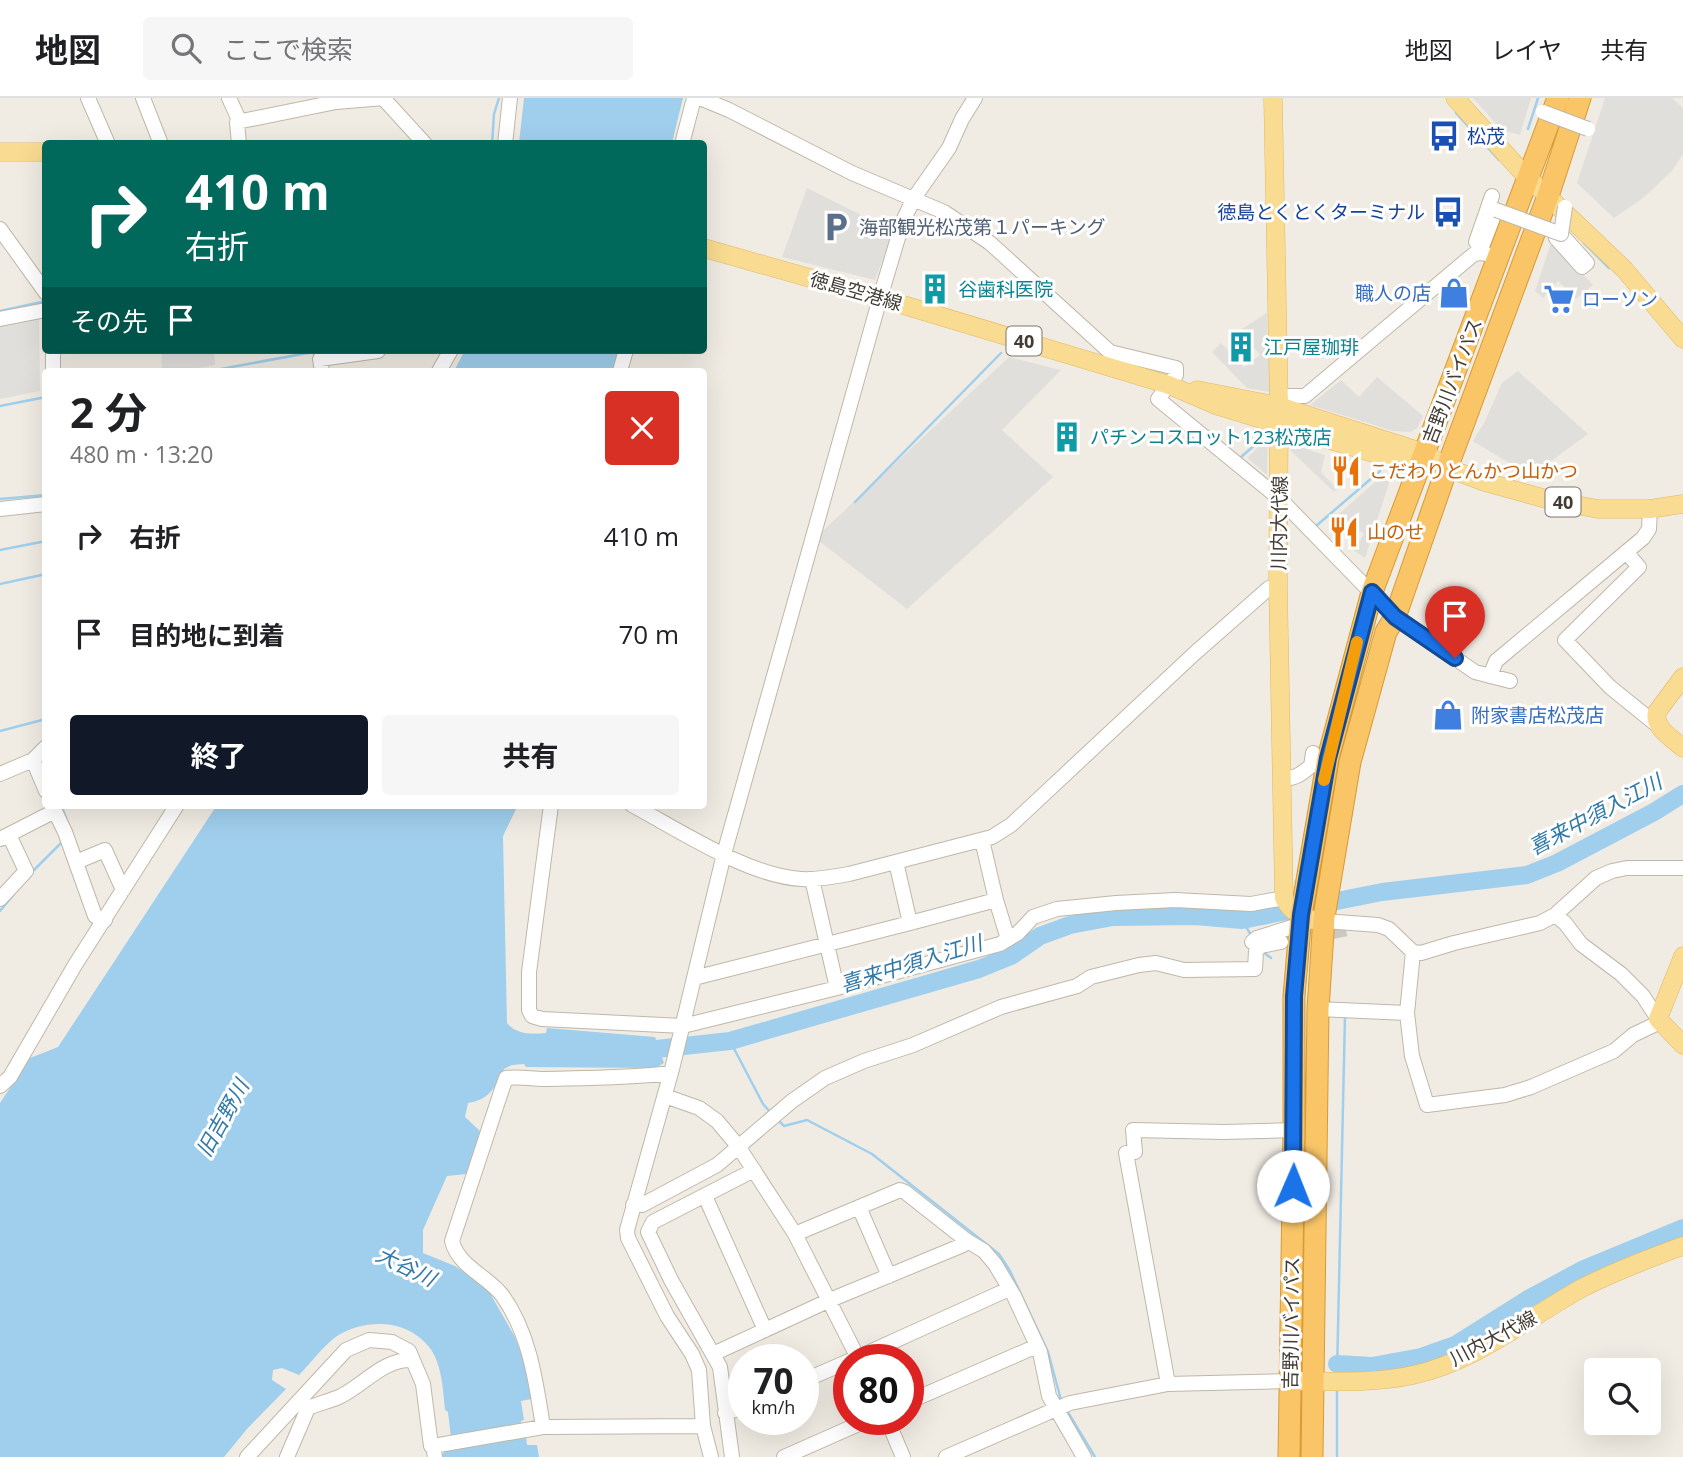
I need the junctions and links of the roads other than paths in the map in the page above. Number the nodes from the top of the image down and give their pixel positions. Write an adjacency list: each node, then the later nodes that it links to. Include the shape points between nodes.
1 (88, 98): 15 (street)
2 (143, 98): 16 (street)
3 (229, 98): 13 (street)
4 (384, 98): 13 (street, via 336,102); 18 (street)
5 (510, 98): 19 (street)
6 (694, 98): 20 (street)
7 (700, 98): 25 (street, via 852,173)
8 (975, 98): 25 (street, via 949,148)
9 (1273, 98): 38 (main road, 川内大代線)
10 (1455, 98): 23 (main road)
11 (1580, 98): 26 (highway, 吉野川バイパス)
12 (1551, 105): 14 (street, bridge); 23 (highway, 吉野川バイパス)
13 (240, 122): 17 (street)
14 (1588, 130)
15 (106, 140)
16 (159, 140)
17 (239, 140)
18 (421, 140)
19 (505, 140)
20 (683, 140)
21 (0, 152): 22 (main road)
22 (42, 152)
23 (1529, 178): 26 (main road); 29 (highway, 吉野川バイパス)
24 (1492, 196): 26 (street, bridge, via 1476,242 1483,244 1496,210 1558,236)
25 (914, 198): 31 (street); 37 (street, via 990,243 1110,352 1175,368 1176,376)
26 (1556, 201): 34 (main road, via 1625,270); 40 (highway, 吉野川バイパス)
27 (0, 229): 30 (street)
28 (707, 249): 31 (main road, 徳島空港線 / 40)
29 (1499, 258): 38 (street, via 1474,254 1305,396); 39 (highway, 吉野川バイパス)
30 (42, 287)
31 (880, 298): 37 (main road, 徳島空港線 / 40); 68 (street)
32 (42, 311): 33 (street)
33 (0, 319)
34 (1683, 339)
35 (356, 354): 36 (street, via 320,359)
36 (322, 368)
37 (1169, 385): 38 (main road, 徳島空港線 / 40); 41 (street, via 1158,398)
38 (1279, 408): 39 (main road, 徳島空港線 / 40); 41 (main road, 川内大代線)
39 (1422, 460): 40 (main road, 徳島空港線 / 40); 48 (highway, 吉野川バイパス)
40 (1447, 468): 45 (main road, 徳島空港線 / 40, via 1550,500 1598,509); 49 (highway, 吉野川バイパス)
41 (1280, 499): 47 (main road, 川内大代線); 48 (street)
42 (42, 504): 44 (street)
43 (1683, 504): 45 (main road, 徳島空港線 / 40)
44 (0, 509)
45 (1650, 509): 46 (street, via 1649,529)
46 (1626, 552): 50 (street, via 1496,661); 53 (street, via 1639,568 1565,640 1610,687)
47 (1278, 585): 59 (main road, 川内大代線); 67 (street, via 1195,653 1005,829)
48 (1372, 592): 49 (street); 76 (highway, 吉野川バイパス, via 1328,758)
49 (1395, 617): 50 (street, via 1475,671); 76 (highway, 吉野川バイパス, via 1386,632 1350,762 1334,850)
50 (1490, 676): 52 (street)
51 (1683, 677): 53 (main road, via 1657,712)
52 (1510, 681)
53 (1657, 724): 54 (main road)
54 (1683, 748)
55 (42, 751): 57 (street)
56 (1313, 754): 59 (street, via 1311,766 1304,772 1294,779)
57 (33, 760): 58 (street); 60 (street)
58 (0, 774)
59 (1282, 779): 76 (main road, 川内大代線)
60 (42, 782)
61 (52, 809): 66 (street)
62 (54, 809): 69 (street)
63 (174, 809): 73 (street)
64 (550, 809): 93 (street, via 529,972 532,1016)
65 (640, 809): 68 (street)
66 (5, 837): 74 (street, via 26,871)
67 (982, 840): 70 (street); 75 (street)
68 (724, 854): 72 (street, via 771,874); 88 (street)
69 (76, 862): 73 (street, via 105,850); 78 (street, via 95,916)
70 (896, 862): 72 (street); 79 (street)
71 (1683, 868): 77 (street, via 1612,871 1596,878)
72 (812, 879): 84 (street)
73 (123, 890): 78 (street)
74 (0, 899)
75 (996, 900): 79 (street); 82 (street)
76 (1304, 915): 81 (street, via 1378,925); 82 (street, via 1251,904 1116,902 1057,909 1033,917); 85 (street); 90 (highway, 吉野川バイパス); 98 (highway, 吉野川バイパス, via 1294,996)
77 (1555, 915): 86 (street, via 1437,950); 92 (street, via 1581,944 1643,996)
78 (105, 920): 96 (street, via 10,1077)
79 (910, 923): 84 (street)
80 (1348, 929): 81 (street)
81 (1396, 936): 86 (street)
82 (1008, 939): 89 (street)
83 (1281, 942): 85 (street)
84 (825, 945): 88 (street); 89 (street)
85 (1256, 945): 99 (street, via 1255,969 1139,965 1000,1007 825,1078)
86 (1413, 952): 91 (street)
87 (1683, 956): 92 (main road)
88 (694, 978): 93 (street)
89 (837, 988): 93 (street)
90 (1326, 1009): 91 (street); 117 (highway, 吉野川バイパス)
91 (1408, 1013): 92 (street, via 1412,1056 1427,1105 1531,1087 1614,1051)
92 (1659, 1020): 94 (main road)
93 (682, 1030): 95 (street)
94 (1683, 1045)
95 (671, 1071): 97 (street); 124 (street, via 631,1077 506,1078 502,1089 452,1241 454,1252 503,1297 527,1344)
96 (0, 1086)
97 (665, 1096): 99 (street, via 699,1108); 102 (street)
98 (1294, 1130): 116 (highway, 吉野川バイパス); 118 (street, via 1133,1130 1135,1152 1126,1153)
99 (738, 1146): 100 (street); 102 (street, via 717,1166)
100 (754, 1170): 101 (street); 104 (street)
101 (705, 1196): 110 (street); 114 (street, via 653,1222 648,1232)
102 (634, 1205): 123 (street, via 628,1238 667,1317 696,1362)
103 (859, 1207): 104 (street); 105 (street, via 900,1190); 107 (street)
104 (795, 1234): 109 (street)
105 (966, 1240): 107 (street); 108 (street, via 984,1251)
106 (1683, 1246): 117 (main road, 川内大代線, via 1585,1287 1451,1362 1415,1375 1374,1381)
107 (889, 1276): 109 (street)
108 (1009, 1289): 112 (street); 113 (street)
109 (830, 1300): 110 (street); 111 (street)
110 (765, 1330): 114 (street)
111 (849, 1344)
112 (888, 1344)
113 (1037, 1346): 119 (street); 120 (street, via 1049,1396)
114 (713, 1354): 122 (street, via 720,1367)
115 (412, 1360): 127 (street, via 422,1384 431,1446); 128 (street, via 409,1351 392,1342 369,1340 346,1349); 129 (street, via 389,1364 339,1396 308,1408)
116 (1290, 1381): 117 (main road, 川内大代線); 118 (street); 136 (highway, 吉野川バイパス)
117 (1319, 1381): 137 (highway, 吉野川バイパス)
118 (1168, 1384): 120 (street)
119 (924, 1395)
120 (1062, 1406): 134 (street); 135 (street)
121 (728, 1412): 122 (street)
122 (725, 1413): 131 (street)
123 (703, 1426): 124 (street); 130 (street)
124 (543, 1427): 127 (street)
125 (834, 1435): 132 (street)
126 (894, 1435): 133 (street)
127 (436, 1449)
128 (247, 1457)
129 (286, 1457)
130 (711, 1457)
131 (732, 1457)
132 (784, 1457)
133 (903, 1457)
134 (946, 1457)
135 (1084, 1457)
136 (1289, 1457)
137 (1312, 1457)

